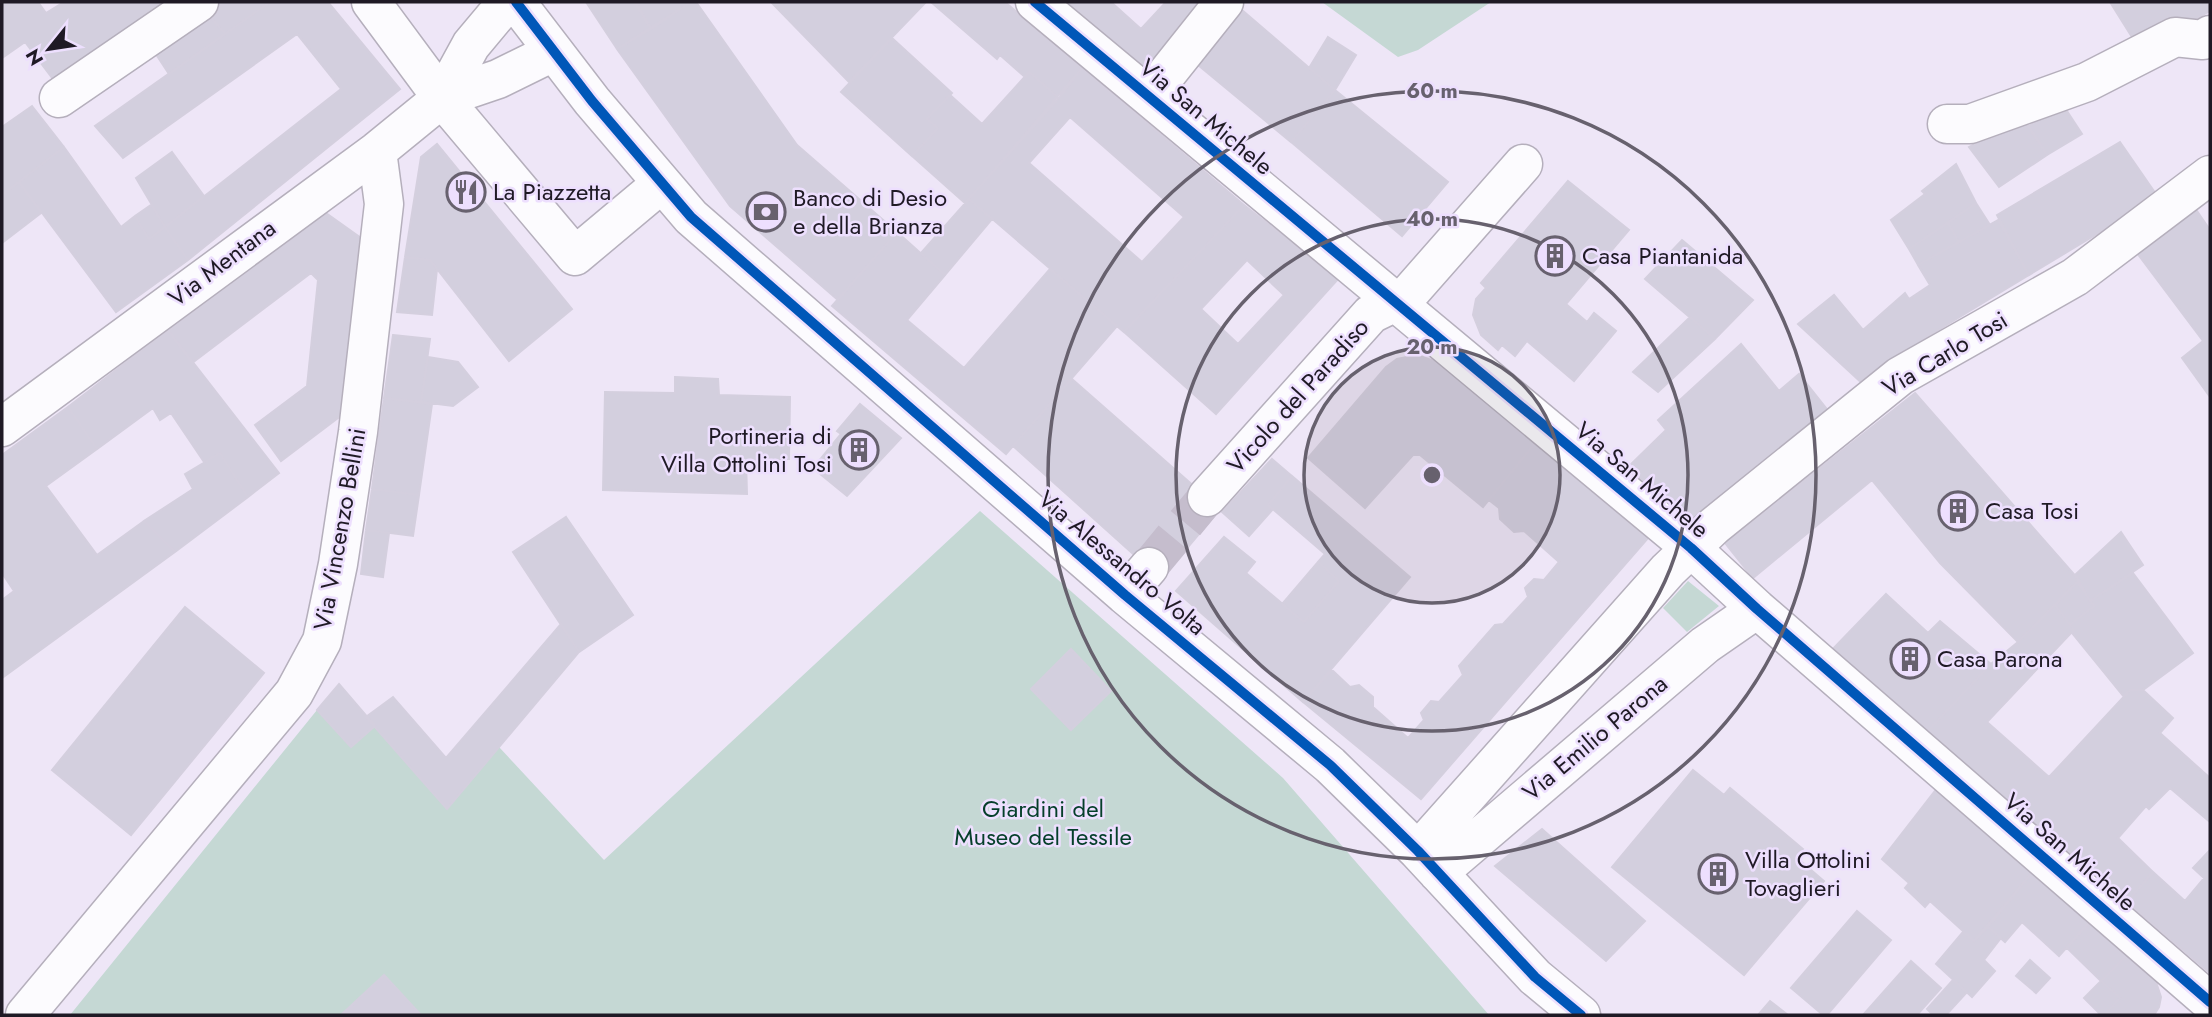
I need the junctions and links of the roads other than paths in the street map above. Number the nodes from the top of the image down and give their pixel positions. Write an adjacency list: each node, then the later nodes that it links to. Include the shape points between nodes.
1 (199, 2): 10 (street)
2 (371, 2): 11 (street)
3 (506, 2): 11 (street, via 471,45)
4 (516, 2): 8 (street, Via Alessandro Volta)
5 (1035, 2): 9 (street, Via San Michele)
6 (1224, 2): 9 (street)
7 (2210, 35): 12 (street, via 2203,40 2175,37 2087,82 1969,124)
8 (553, 52): 11 (street, via 498,79); 16 (street, Via Alessandro Volta)
9 (1149, 96): 17 (street, Via San Michele)
10 (59, 98)
11 (442, 98): 13 (street, Via Mentana); 16 (street, via 575,256)
12 (1947, 124)
13 (377, 151): 18 (street, Via Mentana); 25 (street, Via Vincenzo Bellini, via 384,204 358,432 331,608 321,641 294,693)
14 (1523, 164): 17 (street, Vicolo del Paradiso, via 1406,297)
15 (2210, 175): 20 (street, Via Carlo Tosi, via 2075,277 1900,376)
16 (661, 184): 22 (street, Via Alessandro Volta, via 691,217 1137,581)
17 (1394, 301): 19 (street, Vicolo del Paradiso, via 1371,314); 20 (street, Via San Michele)
18 (2, 427)
19 (1207, 497)
20 (1692, 548): 21 (street, Via San Michele); 22 (street, Via Emilio Parona, via 1668,570)
21 (1757, 609): 22 (street, Via Emilio Parona); 24 (street, Via San Michele)
22 (1428, 862): 23 (street, Via Alessandro Volta)
23 (1554, 1001): 26 (street, Via Alessandro Volta)
24 (2210, 1002)
25 (24, 1015)
26 (1581, 1015)

